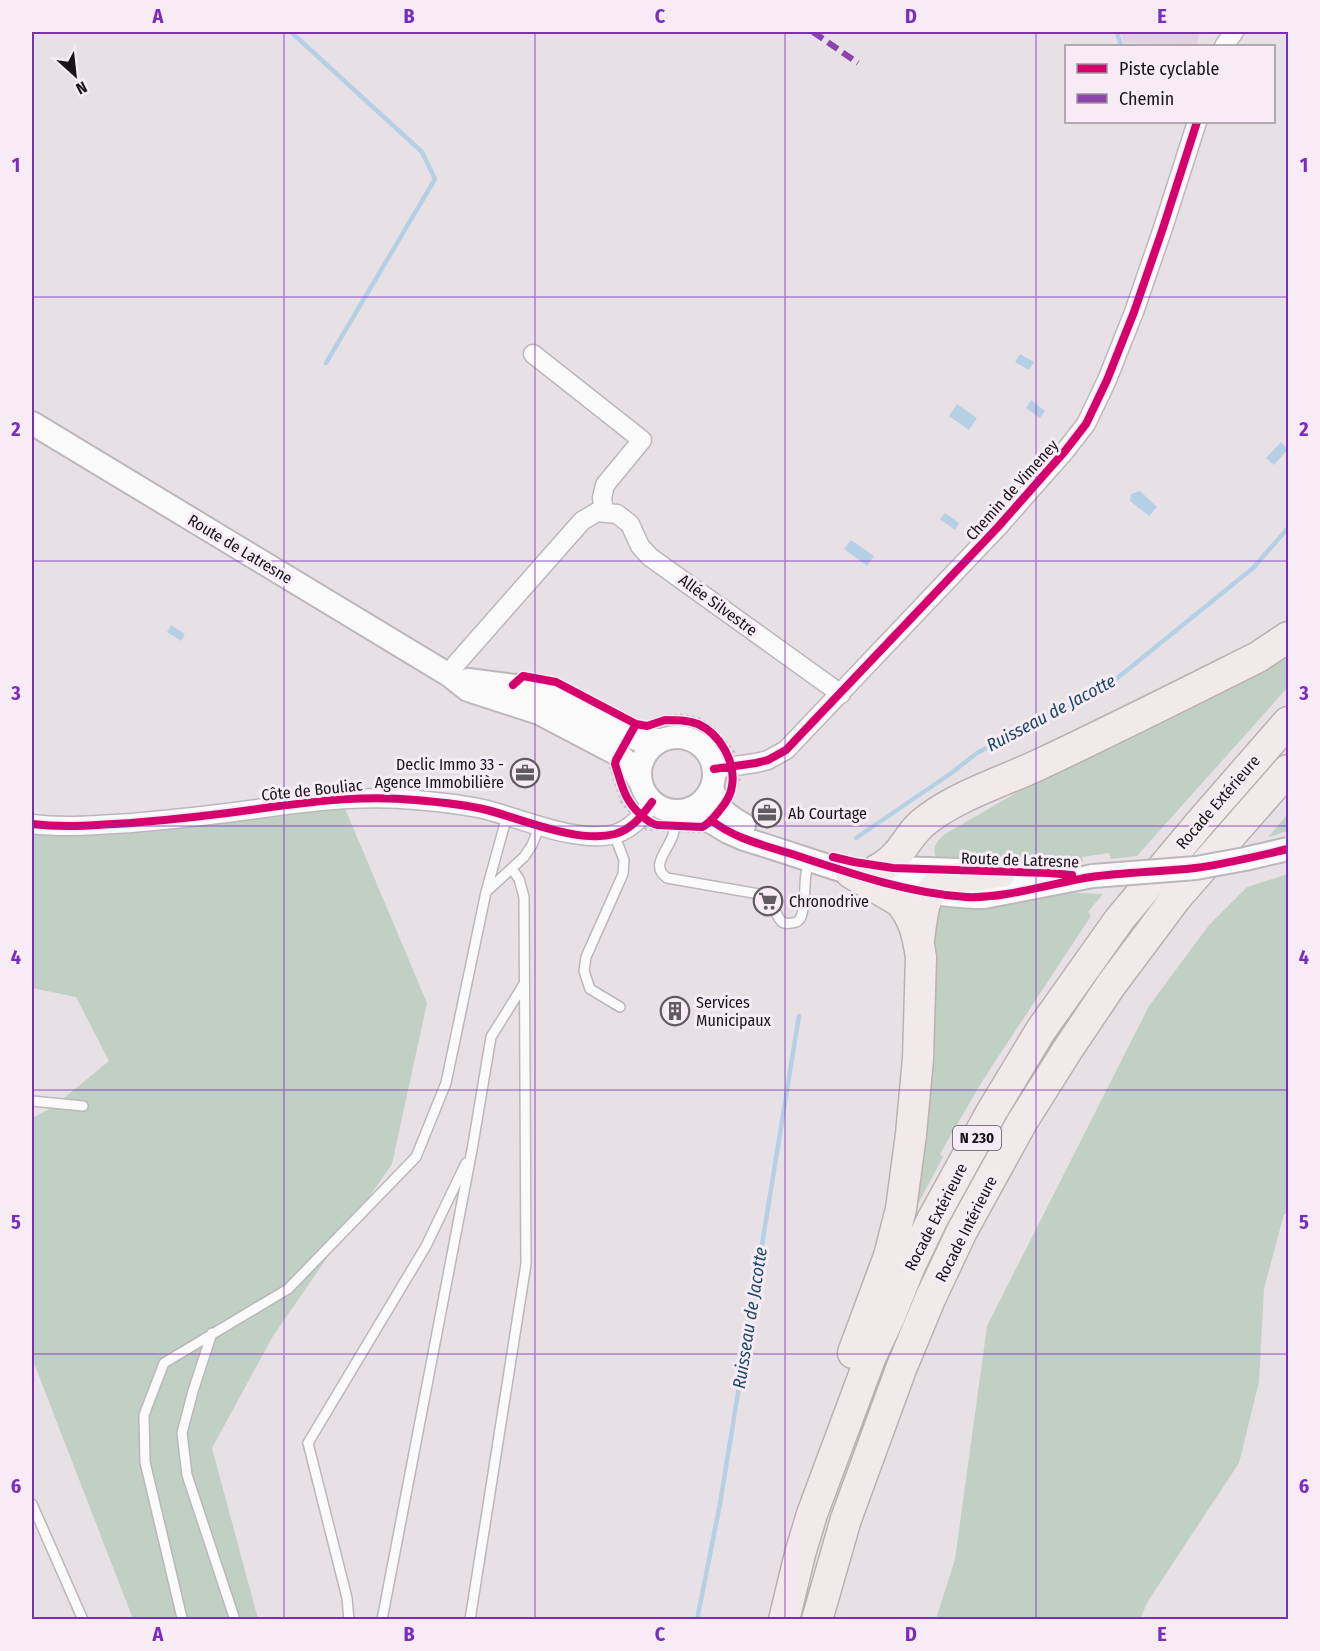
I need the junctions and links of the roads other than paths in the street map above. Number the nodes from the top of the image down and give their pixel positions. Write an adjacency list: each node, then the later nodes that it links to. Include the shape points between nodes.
1 (1234, 32): 2 (street)
2 (1225, 45)
3 (1197, 123): 9 (street, Chemin de Vimeney, via 1134,312 1086,424 998,528)
4 (533, 354): 6 (street, via 642,440 605,485)
5 (32, 423): 8 (street, Route de Latresne)
6 (604, 512): 8 (street, via 582,521); 9 (street, Allée Silvestre, via 616,514 630,524 650,557)
7 (1288, 637): 26 (highway, via 1258,657 954,803 913,832 900,852)
8 (449, 675): 11 (street, Route de Latresne, via 468,690 511,695 539,713)
9 (840, 694): 14 (street, Chemin de Vimeney, via 786,750 768,760)
10 (1288, 722): 41 (highway, Rocade Extérieure / N 230, via 1119,921 1041,1030 992,1111 910,1266 871,1356)
11 (624, 736): 12 (street, Route de Latresne); 15 (street, Route de Latresne, via 630,764)
12 (660, 740): 14 (street, via 672,736 695,741); 15 (street, via 643,757)
13 (1288, 770): 16 (highway, Rocade Intérieure / N 230)
14 (724, 772): 19 (street, via 716,800); 20 (street, via 701,803)
15 (640, 782): 17 (street)
16 (1277, 792): 49 (highway, Rocade Intérieure / N 230, via 1176,898 1111,986 1022,1122 962,1231 901,1369 846,1518)
17 (644, 812): 20 (street, via 660,808); 23 (street, Côte de Bouliac, via 631,826)
18 (507, 816): 21 (street, Côte de Bouliac, via 462,805 368,798 103,825); 22 (street, Côte de Bouliac); 31 (lane)
19 (718, 817): 20 (street, Route de Latresne); 25 (street, Route de Latresne, via 728,832); 26 (street, Route de Latresne, via 836,858)
20 (680, 819): 25 (lane, via 660,860 662,874 765,895 784,923 795,922 803,912)
21 (32, 824)
22 (540, 825): 23 (street, Côte de Bouliac, via 585,836); 27 (lane, via 525,857)
23 (614, 834): 35 (lane, via 624,860 623,874 586,957 584,971 590,988)
24 (1288, 849): 30 (street, bridge, via 1196,867)
25 (810, 860): 29 (street, Route de Latresne)
26 (882, 867): 28 (street, Route de Latresne)
27 (513, 869): 31 (lane); 34 (lane, via 524,897)
28 (1001, 872): 30 (street, Route de Latresne); 32 (highway, via 944,881)
29 (851, 873): 32 (street, Route de Latresne); 33 (highway, via 899,901 910,916)
30 (1093, 876): 32 (street, Route de Latresne, via 984,897)
31 (486, 892): 39 (lane, via 446,1083 416,1156 288,1289)
32 (929, 892): 33 (highway)
33 (919, 941): 41 (highway, via 918,1059 901,1209 889,1257 811,1478)
34 (524, 984): 38 (lane, via 491,1037); 47 (lane, via 526,1264)
35 (620, 1007)
36 (32, 1101): 37 (lane)
37 (83, 1106)
38 (472, 1150): 45 (lane, via 426,1246 308,1443); 46 (lane)
39 (213, 1333): 43 (lane, via 164,1362 144,1415 145,1462); 44 (lane, via 182,1433 187,1475)
40 (32, 1504): 42 (lane)
41 (812, 1514): 48 (highway, Rocade Extérieure / N 230)
42 (83, 1620)
43 (181, 1620)
44 (236, 1620)
45 (349, 1620)
46 (382, 1620)
47 (470, 1620)
48 (784, 1620)
49 (818, 1620)

